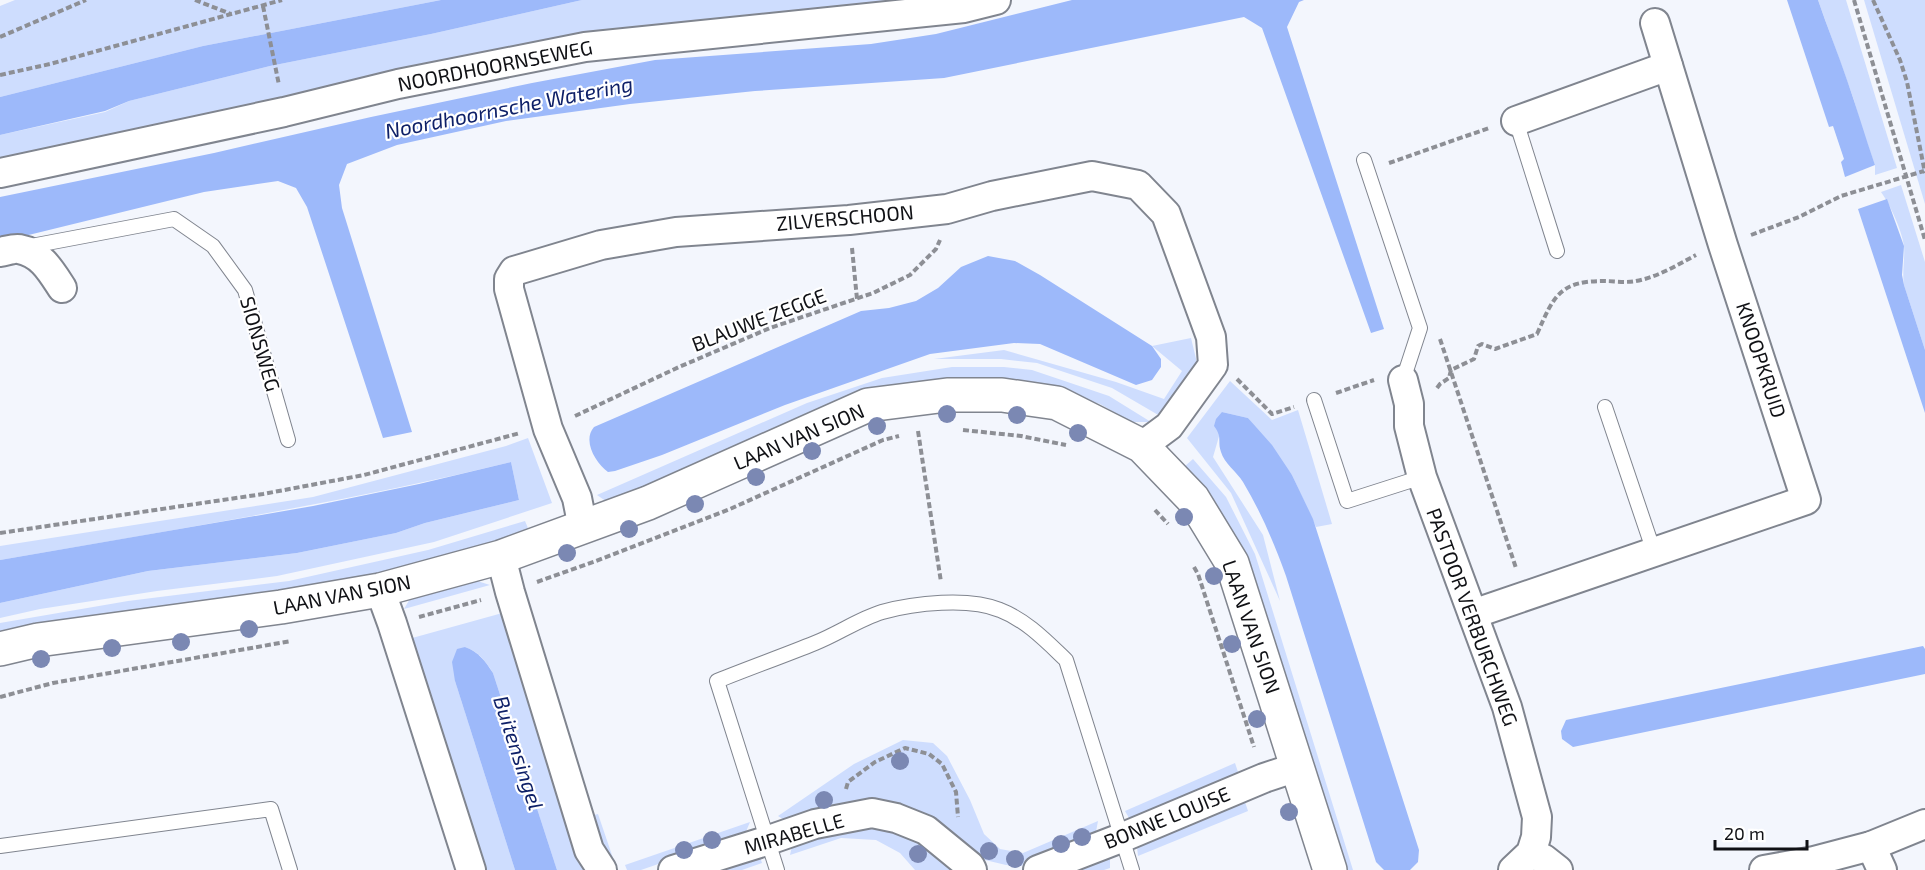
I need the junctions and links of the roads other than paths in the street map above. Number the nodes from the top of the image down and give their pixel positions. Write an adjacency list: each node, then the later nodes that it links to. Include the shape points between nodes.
1 (996, 0): 6 (street, NOORDHOORNSEWEG, via 964,8 585,47 398,84)
2 (1655, 23): 3 (street, KNOOPKRUID)
3 (1668, 66): 4 (street); 17 (street, KNOOPKRUID, via 1806,501)
4 (1516, 121): 8 (lane)
5 (1364, 160): 10 (lane, via 1420,328)
6 (0, 173)
7 (9, 250): 9 (street, SIONSWEG, via 36,256); 13 (lane, SIONSWEG, via 174,219 213,246 245,290)
8 (1557, 251)
9 (62, 288)
10 (1406, 392): 15 (street, PASTOOR VERBURCHWEG, via 1409,426)
11 (1314, 400): 15 (lane, via 1347,501)
12 (1605, 407): 17 (lane)
13 (288, 441)
14 (1142, 446): 16 (street, LAAN VAN SION, via 1058,403 1002,395 947,395 868,405); 16 (street, ZILVERSCHOON, via 1169,426 1213,365 1211,337 1166,214 1138,185 1092,176 947,208 849,220 676,232 601,245 514,271 509,279 548,429 577,498); 22 (street, LAAN VAN SION, via 1193,499 1232,563)
15 (1422, 477): 20 (street, PASTOOR VERBURCHWEG)
16 (583, 528): 18 (street, LAAN VAN SION)
17 (1654, 552): 20 (street, KNOOPKRUID)
18 (501, 557): 19 (street, LAAN VAN SION); 31 (street, via 589,850)
19 (380, 590): 21 (street, LAAN VAN SION, via 38,640); 30 (street)
20 (1473, 614): 28 (street, PASTOOR VERBURCHWEG, via 1508,708 1537,817 1536,837)
21 (0, 649)
22 (1297, 768): 24 (street, BONNE LOUISE); 37 (street, LAAN VAN SION)
23 (1925, 824): 27 (street)
24 (1121, 838): 25 (lane, via 1066,660 1018,619 999,609 928,602 881,613 717,681); 35 (street, BONNE LOUISE); 36 (lane)
25 (766, 841): 32 (street, MIRABELLE); 33 (lane); 34 (street, MIRABELLE, via 815,824 872,813 926,830)
26 (0, 846): 29 (lane, via 271,809)
27 (1876, 858): 39 (street, via 1814,861)
28 (1522, 862): 38 (street, PASTOOR VERBURCHWEG, via 1544,859)
29 (290, 870)
30 (471, 870)
31 (602, 870)
32 (673, 870)
33 (777, 870)
34 (972, 870)
35 (1038, 870)
36 (1132, 870)
37 (1330, 870)
38 (1558, 870)
39 (1764, 870)

